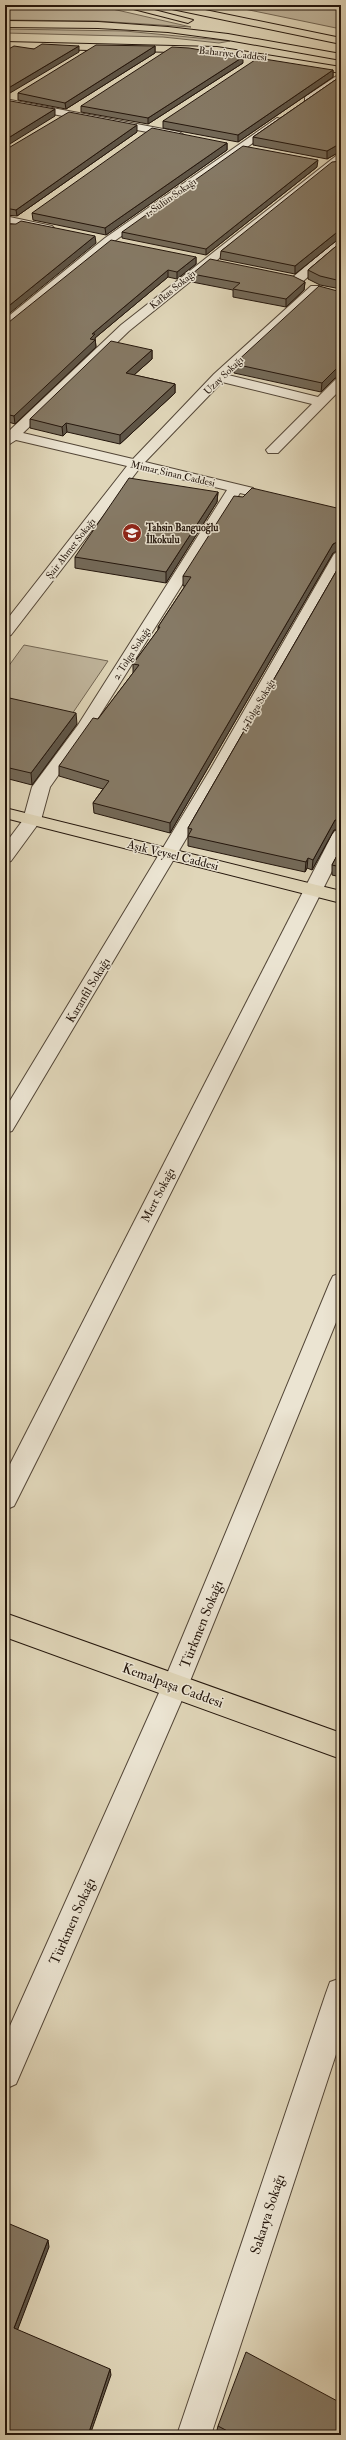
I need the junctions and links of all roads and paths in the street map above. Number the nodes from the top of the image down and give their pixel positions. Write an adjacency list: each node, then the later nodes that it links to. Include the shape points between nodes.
1 (122, 5): 13 (main road)
2 (167, 5): 7 (main road)
3 (195, 5): 6 (main road)
4 (5, 24): 16 (main road, via 80,24 167,29)
5 (5, 37): 12 (main road, via 117,38)
6 (341, 38)
7 (341, 41)
8 (5, 45): 9 (main road, Bahariye Caddesi)
9 (19, 45): 10 (main road, Bahariye Caddesi); 14 (street)
10 (95, 47): 11 (main road, Bahariye Caddesi); 17 (street)
11 (170, 49): 12 (main road, Bahariye Caddesi); 18 (street)
12 (217, 50): 15 (main road, Bahariye Caddesi)
13 (341, 51)
14 (5, 53)
15 (263, 56): 19 (street); 20 (main road, Bahariye Caddesi)
16 (341, 57)
17 (76, 58)
18 (151, 61)
19 (250, 65)
20 (341, 70)
21 (341, 76): 25 (street)
22 (18, 94): 23 (street)
23 (5, 102): 26 (street)
24 (81, 106): 26 (street)
25 (298, 107)
26 (68, 114): 28 (street); 30 (street)
27 (285, 115): 34 (street, 1. Sülün Sokağı)
28 (56, 122)
29 (163, 122): 30 (street)
30 (150, 130): 31 (street); 32 (street)
31 (188, 137)
32 (137, 140)
33 (226, 144): 34 (street)
34 (242, 146): 35 (street); 45 (street, 1. Sülün Sokağı)
35 (256, 150)
36 (341, 155): 38 (street, Kafkas Sokağı)
37 (314, 162): 38 (street)
38 (328, 164): 39 (street); 49 (street, Kafkas Sokağı)
39 (341, 167)
40 (33, 213): 41 (street)
41 (20, 222): 42 (street); 43 (street)
42 (7, 224)
43 (57, 230)
44 (94, 237): 45 (street)
45 (109, 240): 47 (street); 55 (street, 1. Sülün Sokağı)
46 (341, 242): 52 (street)
47 (124, 244)
48 (192, 258): 49 (street)
49 (207, 261): 50 (street); 59 (street, Kafkas Sokağı, via 125,328)
50 (222, 264)
51 (282, 277): 52 (street)
52 (297, 280): 53 (street)
53 (315, 289): 54 (street); 56 (street, Uzay Sokağı)
54 (328, 292)
55 (5, 325)
56 (219, 377): 58 (street); 61 (street, Uzay Sokağı)
57 (341, 382): 58 (street)
58 (320, 402): 60 (street)
59 (8, 437): 61 (street, Mimar Sinan Caddesi)
60 (273, 450)
61 (136, 464): 62 (street, Mimar Sinan Caddesi); 65 (street, Şair Ahmet Sokağı)
62 (236, 488): 63 (street, Mimar Sinan Caddesi); 67 (street, 2. Tolga Sokağı, via 84,726 41,787)
63 (258, 494)
64 (341, 554): 69 (street, 1. Tolga Sokağı, via 280,666)
65 (5, 632)
66 (5, 813): 67 (main road, Aşık Veysel Caddesi)
67 (32, 820): 69 (main road, Aşık Veysel Caddesi); 70 (street)
68 (341, 835): 71 (street, Mert Sokağı)
69 (171, 854): 71 (main road, Aşık Veysel Caddesi); 73 (street, Karanfil Sokağı)
70 (5, 857)
71 (312, 890): 72 (main road, Aşık Veysel Caddesi); 75 (street, Mert Sokağı)
72 (341, 897)
73 (5, 1126)
74 (341, 1282): 77 (street, Türkmen Sokağı)
75 (5, 1499)
76 (5, 1625): 77 (main road, Kemalpaşa Caddesi)
77 (175, 1686): 78 (main road, Kemalpaşa Caddesi); 80 (street, Türkmen Sokağı)
78 (341, 1746)
79 (341, 1992): 81 (street, Sakarya Sokağı)
80 (5, 2073)
81 (194, 2435)

